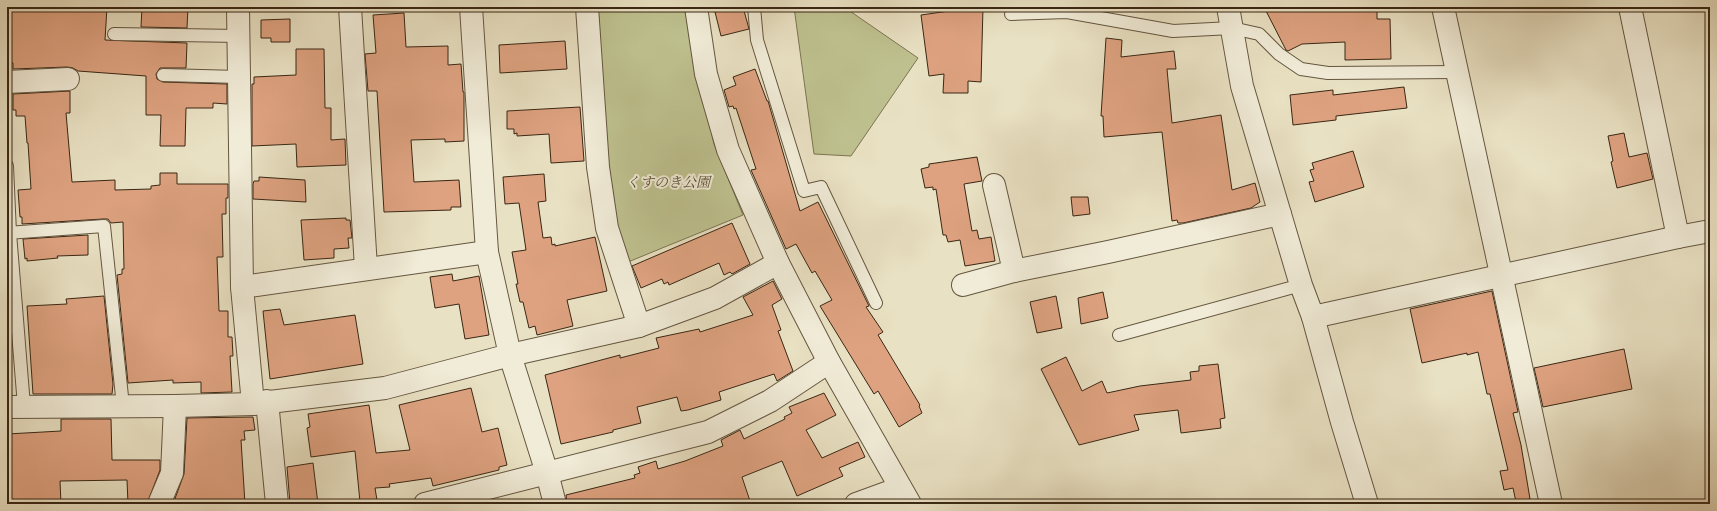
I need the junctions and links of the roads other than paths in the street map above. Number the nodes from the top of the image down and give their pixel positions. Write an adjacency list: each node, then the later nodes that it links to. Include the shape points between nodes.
1 (238, 7): 12 (street)
2 (350, 7): 26 (street)
3 (471, 7): 24 (street)
4 (587, 7): 34 (street, via 598,167 607,228)
5 (696, 7): 25 (street, via 706,74 728,150)
6 (754, 7): 32 (lane, via 757,40 804,192 821,187)
7 (1443, 7): 13 (street)
8 (1630, 7): 23 (street)
9 (1011, 14): 10 (lane, via 1066,12 1173,31)
10 (1230, 17): 13 (lane, via 1259,34 1279,54 1301,70 1328,74); 20 (street, via 1242,86)
11 (114, 34): 12 (lane)
12 (239, 36): 15 (street)
13 (1457, 72): 28 (street)
14 (163, 74): 15 (lane)
15 (239, 77): 31 (street)
16 (68, 79): 17 (street)
17 (7, 82)
18 (7, 166): 22 (lane)
19 (990, 197): 27 (street)
20 (1280, 214): 27 (street); 30 (street)
21 (1710, 231): 23 (street)
22 (9, 233): 39 (lane); 40 (lane, via 104,226)
23 (1678, 237): 28 (street)
24 (487, 252): 26 (street); 36 (street)
25 (778, 263): 34 (street, via 715,298); 37 (street)
26 (366, 268): 31 (street)
27 (1014, 271): 29 (street)
28 (1501, 276): 33 (street); 50 (street)
29 (963, 285)
30 (1302, 285): 33 (street); 35 (lane)
31 (242, 287): 38 (street)
32 (876, 303)
33 (1313, 317): 49 (street)
34 (638, 326): 36 (street)
35 (1119, 335)
36 (510, 355): 38 (street, via 385,388); 42 (street)
37 (829, 362): 42 (street, via 770,401 708,432); 43 (street)
38 (260, 402): 41 (street); 45 (street)
39 (15, 406): 40 (street)
40 (123, 406): 41 (street)
41 (175, 406): 44 (street, via 172,473)
42 (547, 473): 46 (street); 47 (street)
43 (905, 496): 48 (street)
44 (159, 504)
45 (277, 504)
46 (425, 504)
47 (555, 504)
48 (856, 504)
49 (1367, 504)
50 (1551, 504)

